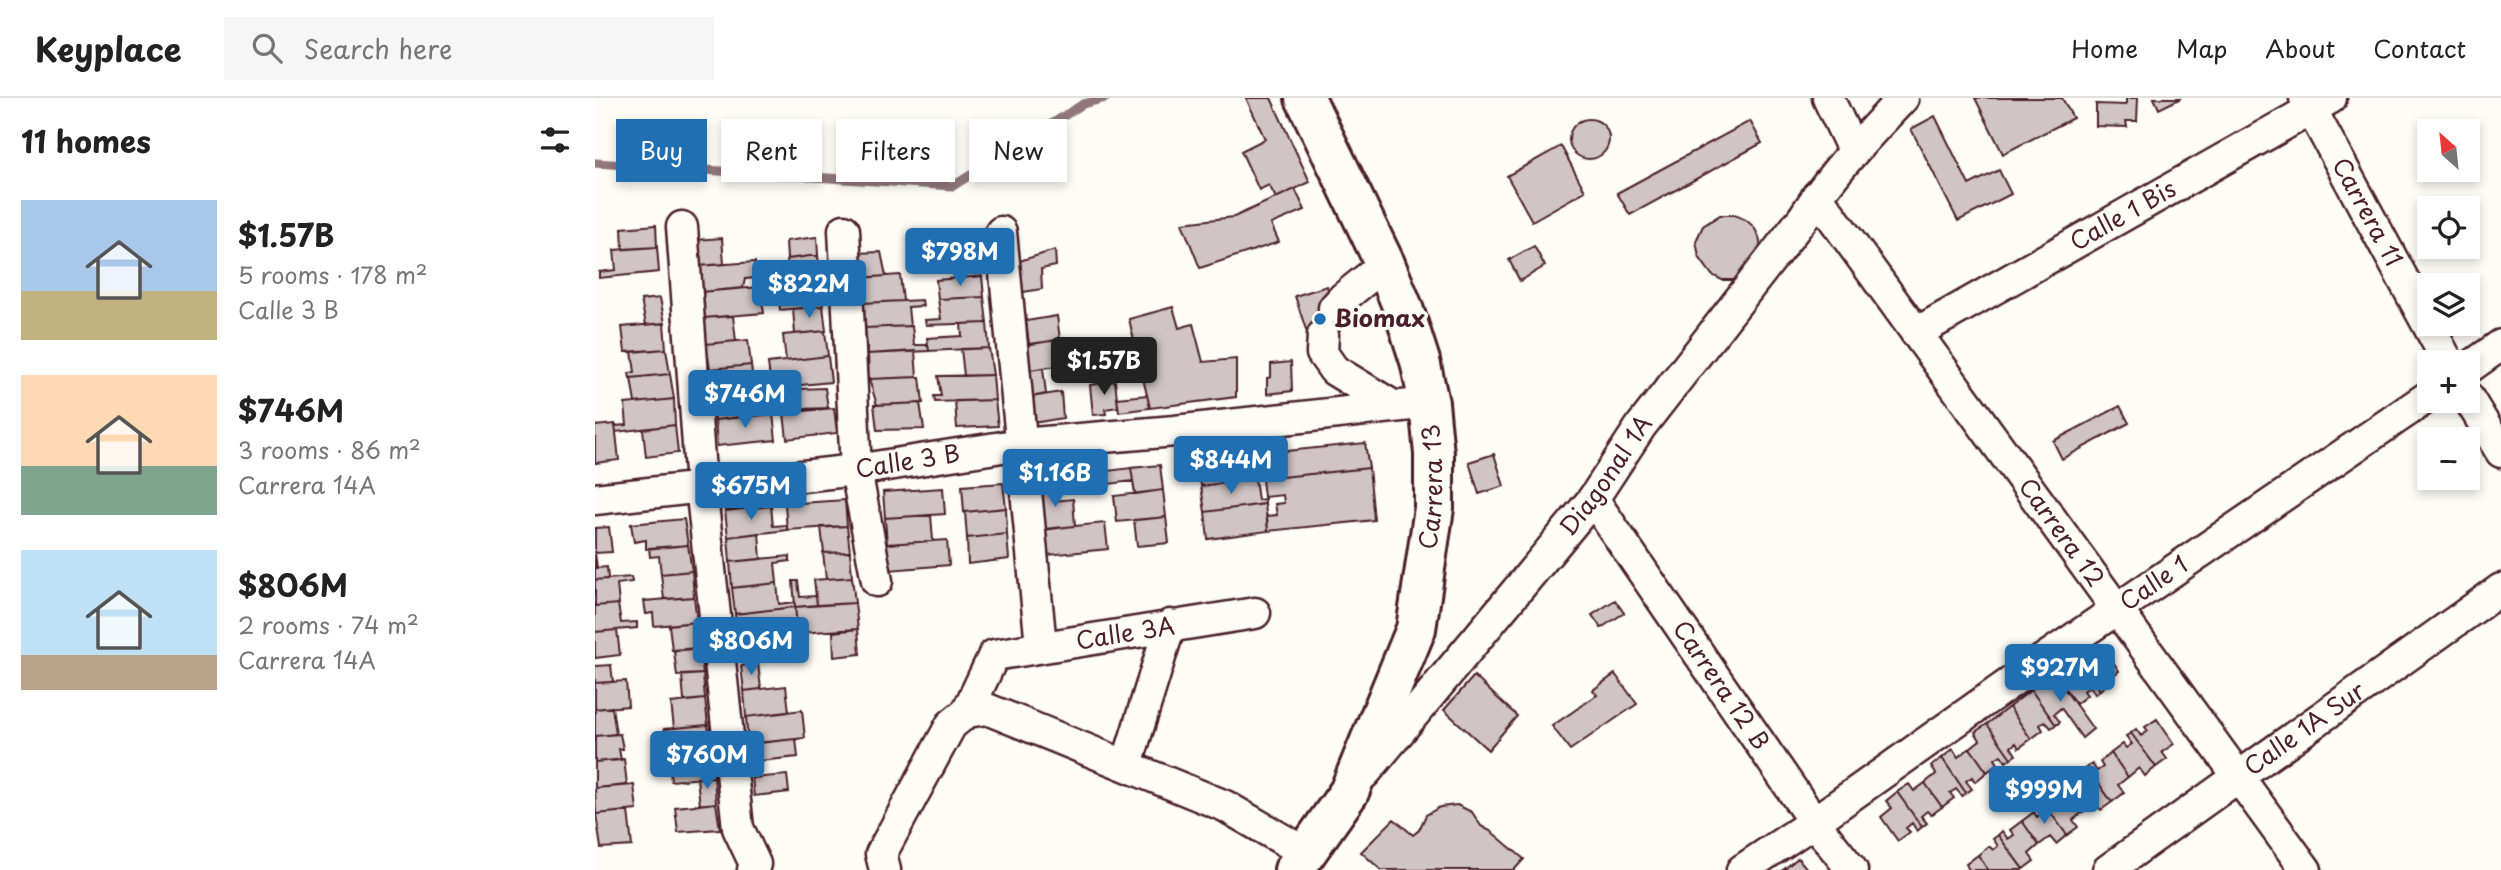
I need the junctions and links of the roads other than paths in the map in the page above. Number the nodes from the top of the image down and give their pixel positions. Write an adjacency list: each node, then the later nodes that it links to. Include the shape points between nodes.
1 (1305, 98): 10 (main road, Carrera 13)
2 (1828, 98): 5 (street)
3 (1903, 98): 5 (street, Diagonal 1A)
4 (2315, 101): 11 (street, Calle 1 Bis); 13 (street, Carrera 11)
5 (1853, 150): 6 (street, Diagonal 1A)
6 (1817, 196): 11 (street, Carrera 12); 23 (street, Diagonal 1A, via 1641,426)
7 (682, 227): 21 (street)
8 (845, 230): 20 (street)
9 (1001, 232): 18 (street)
10 (1385, 264): 15 (main road, Carrera 13, via 1420,361); 15 (street, via 1343,298 1328,322 1322,353 1335,370)
11 (1916, 333): 26 (street, Carrera 12)
12 (2501, 345): 14 (street)
13 (2442, 350)
14 (2480, 360)
15 (1411, 404): 18 (street, Calle 3 B); 33 (main road, Carrera 13, via 1434,454 1434,508 1416,629)
16 (2417, 404): 26 (street, Calle 1)
17 (2477, 413): 19 (street)
18 (1021, 443): 20 (street, Calle 3 B); 29 (street)
19 (2501, 452)
20 (856, 470): 21 (street, Calle 3 B); 24 (street)
21 (701, 486): 22 (street, Calle 3 B); 36 (street, via 738,828 755,864)
22 (595, 499)
23 (1593, 499): 33 (street, Diagonal 1A); 34 (street, Carrera 12 B)
24 (877, 581)
25 (2501, 589): 32 (street, Calle 1A Sur)
26 (2116, 611): 32 (street, Carrera 12); 34 (street, Calle 1)
27 (1255, 613): 28 (street, Calle 3A)
28 (1170, 625): 29 (street, Calle 3A); 31 (street)
29 (1041, 646): 30 (street, Calle 3A, via 995,656)
30 (967, 712): 31 (street, via 987,709); 37 (street, via 951,725 881,854)
31 (1127, 764): 35 (street, via 1226,806)
32 (2239, 777): 40 (street, Calle 1A Sur); 41 (street, Carrera 12)
33 (1349, 792): 35 (main road, Carrera 13)
34 (1814, 822): 38 (street, Calle 1); 39 (street, Carrera 12 B)
35 (1300, 862)
36 (753, 870)
37 (885, 870)
38 (1742, 870)
39 (1852, 870)
40 (2108, 870)
41 (2306, 870)

